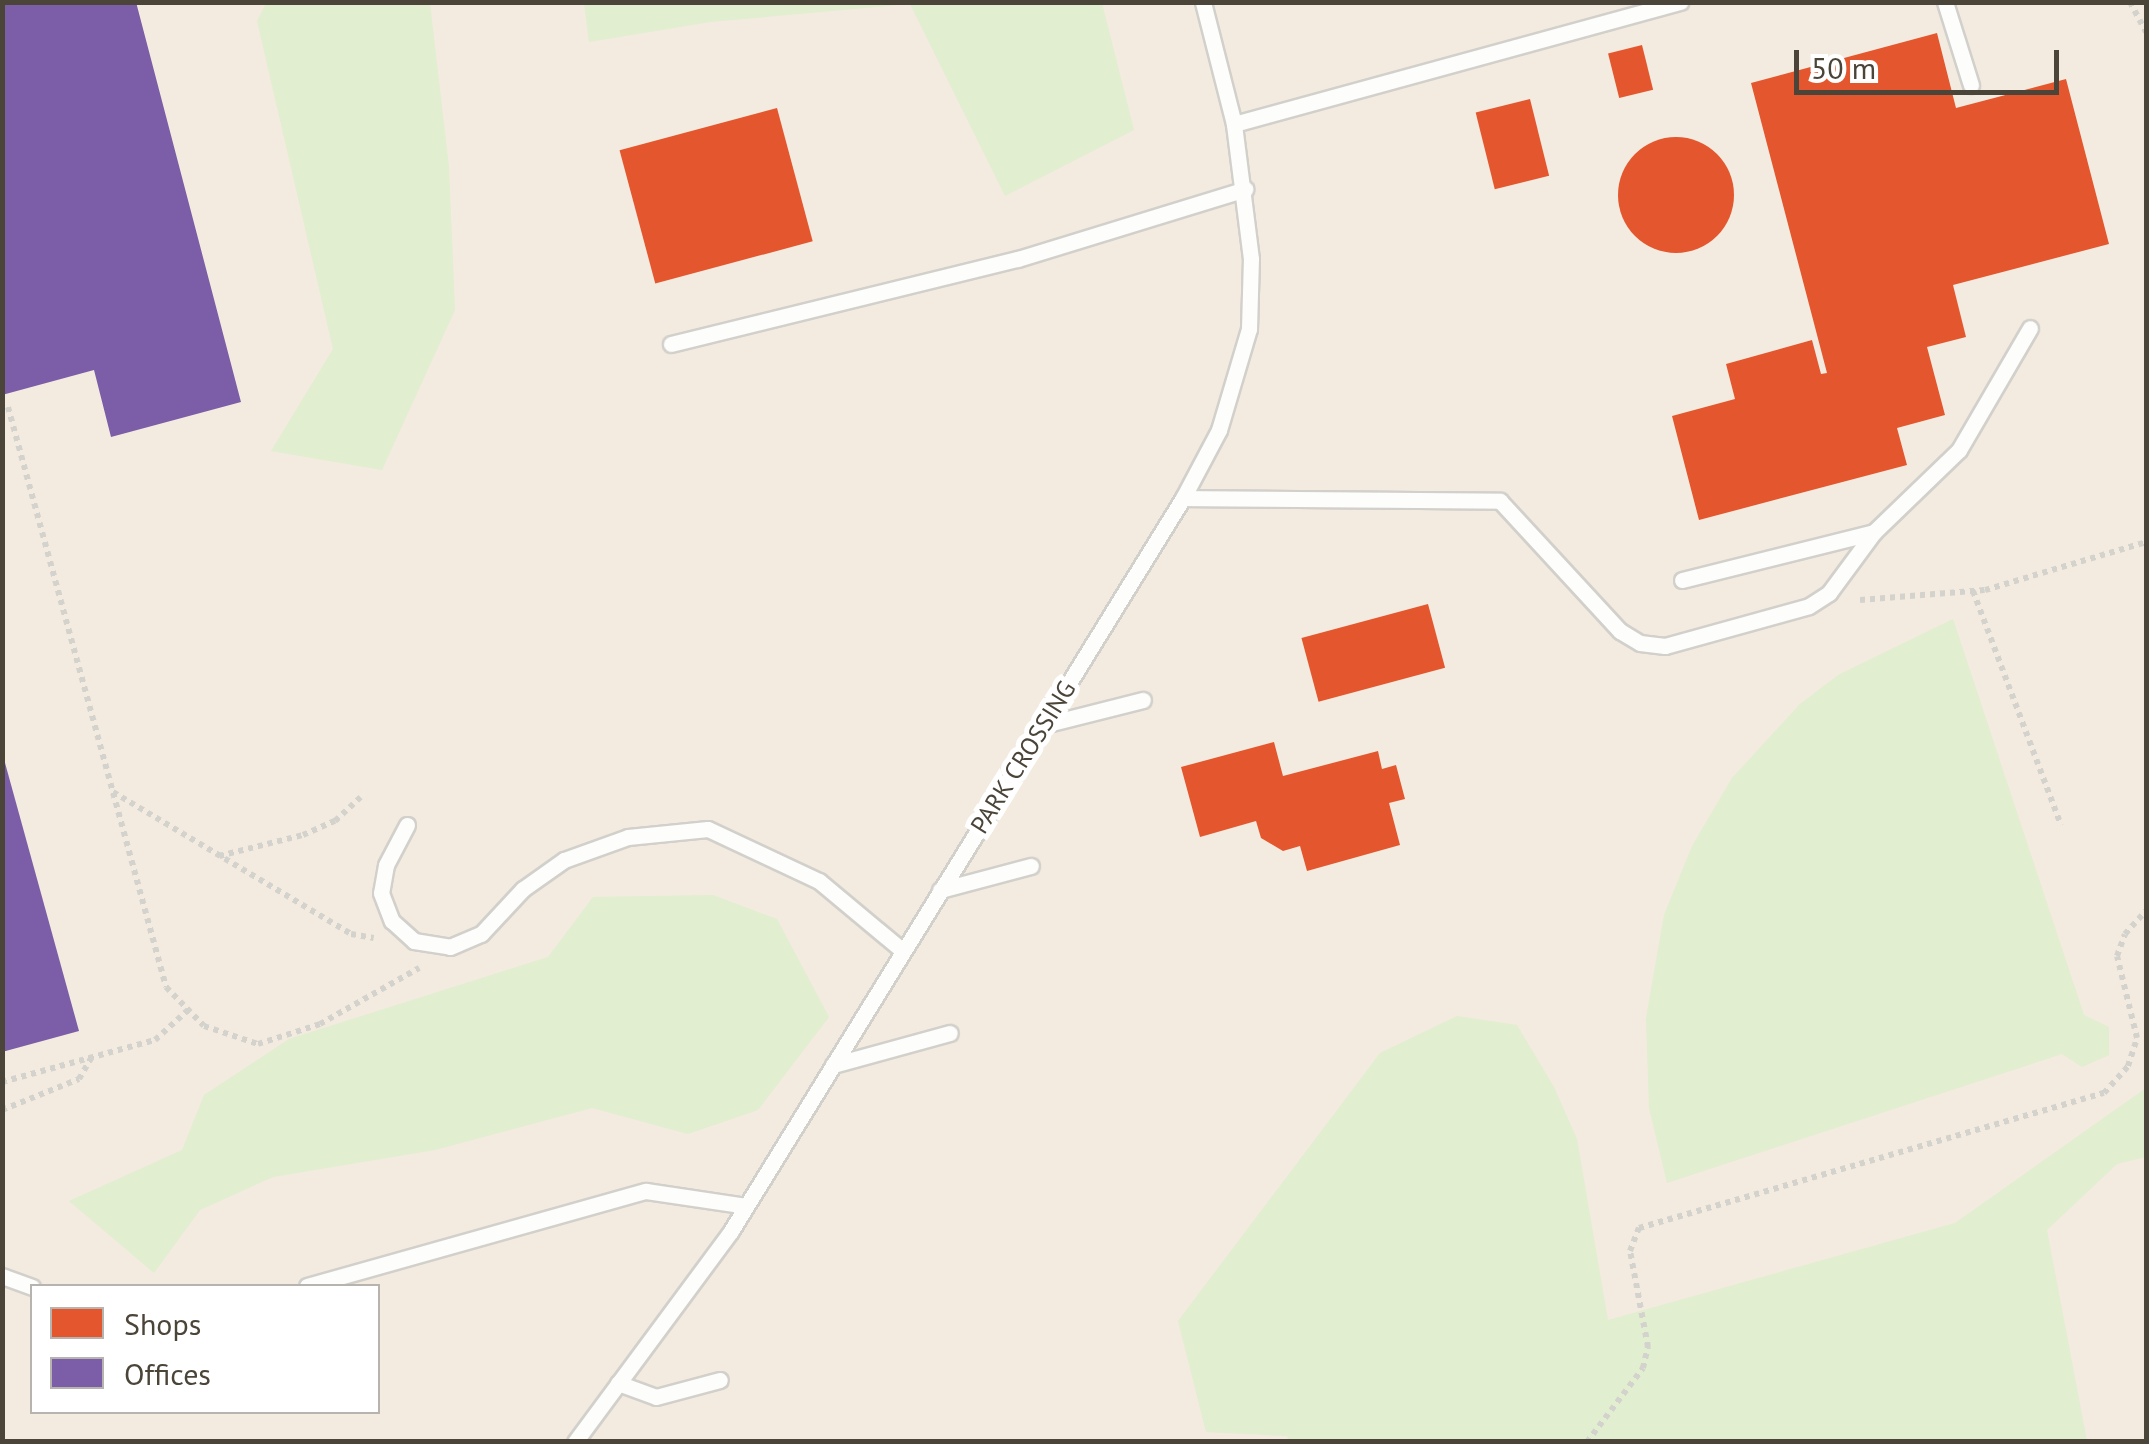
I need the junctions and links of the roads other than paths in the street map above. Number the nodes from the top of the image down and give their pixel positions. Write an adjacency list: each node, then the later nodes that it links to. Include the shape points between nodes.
1 (1203, 2): 5 (lane, PARK CROSSING)
2 (1681, 2): 5 (lane)
3 (1946, 2): 4 (lane)
4 (1971, 85)
5 (1234, 124): 6 (lane, PARK CROSSING)
6 (1245, 189): 8 (lane, via 1018,259); 9 (lane, PARK CROSSING, via 1249,329 1219,430)
7 (2030, 328): 10 (lane, via 1959,450)
8 (671, 344)
9 (1184, 498): 10 (lane, via 1500,501 1620,631 1664,646 1809,606 1829,593); 13 (lane, PARK CROSSING)
10 (1874, 532): 11 (lane)
11 (1682, 580)
12 (1143, 700): 13 (lane)
13 (1044, 725): 16 (lane, PARK CROSSING)
14 (407, 825): 17 (lane, via 386,865 381,892 392,921 414,941 450,946 480,934 564,860 628,837 708,830 820,881)
15 (1031, 866): 16 (lane)
16 (940, 890): 17 (lane, PARK CROSSING)
17 (904, 950): 19 (lane, PARK CROSSING)
18 (950, 1033): 19 (lane)
19 (832, 1064): 20 (lane, PARK CROSSING)
20 (746, 1206): 22 (lane, via 646,1191); 25 (lane, PARK CROSSING)
21 (2, 1276): 23 (lane)
22 (314, 1284)
23 (30, 1287)
24 (720, 1380): 25 (lane, via 656,1396)
25 (618, 1383): 26 (lane, PARK CROSSING)
26 (574, 1442)

